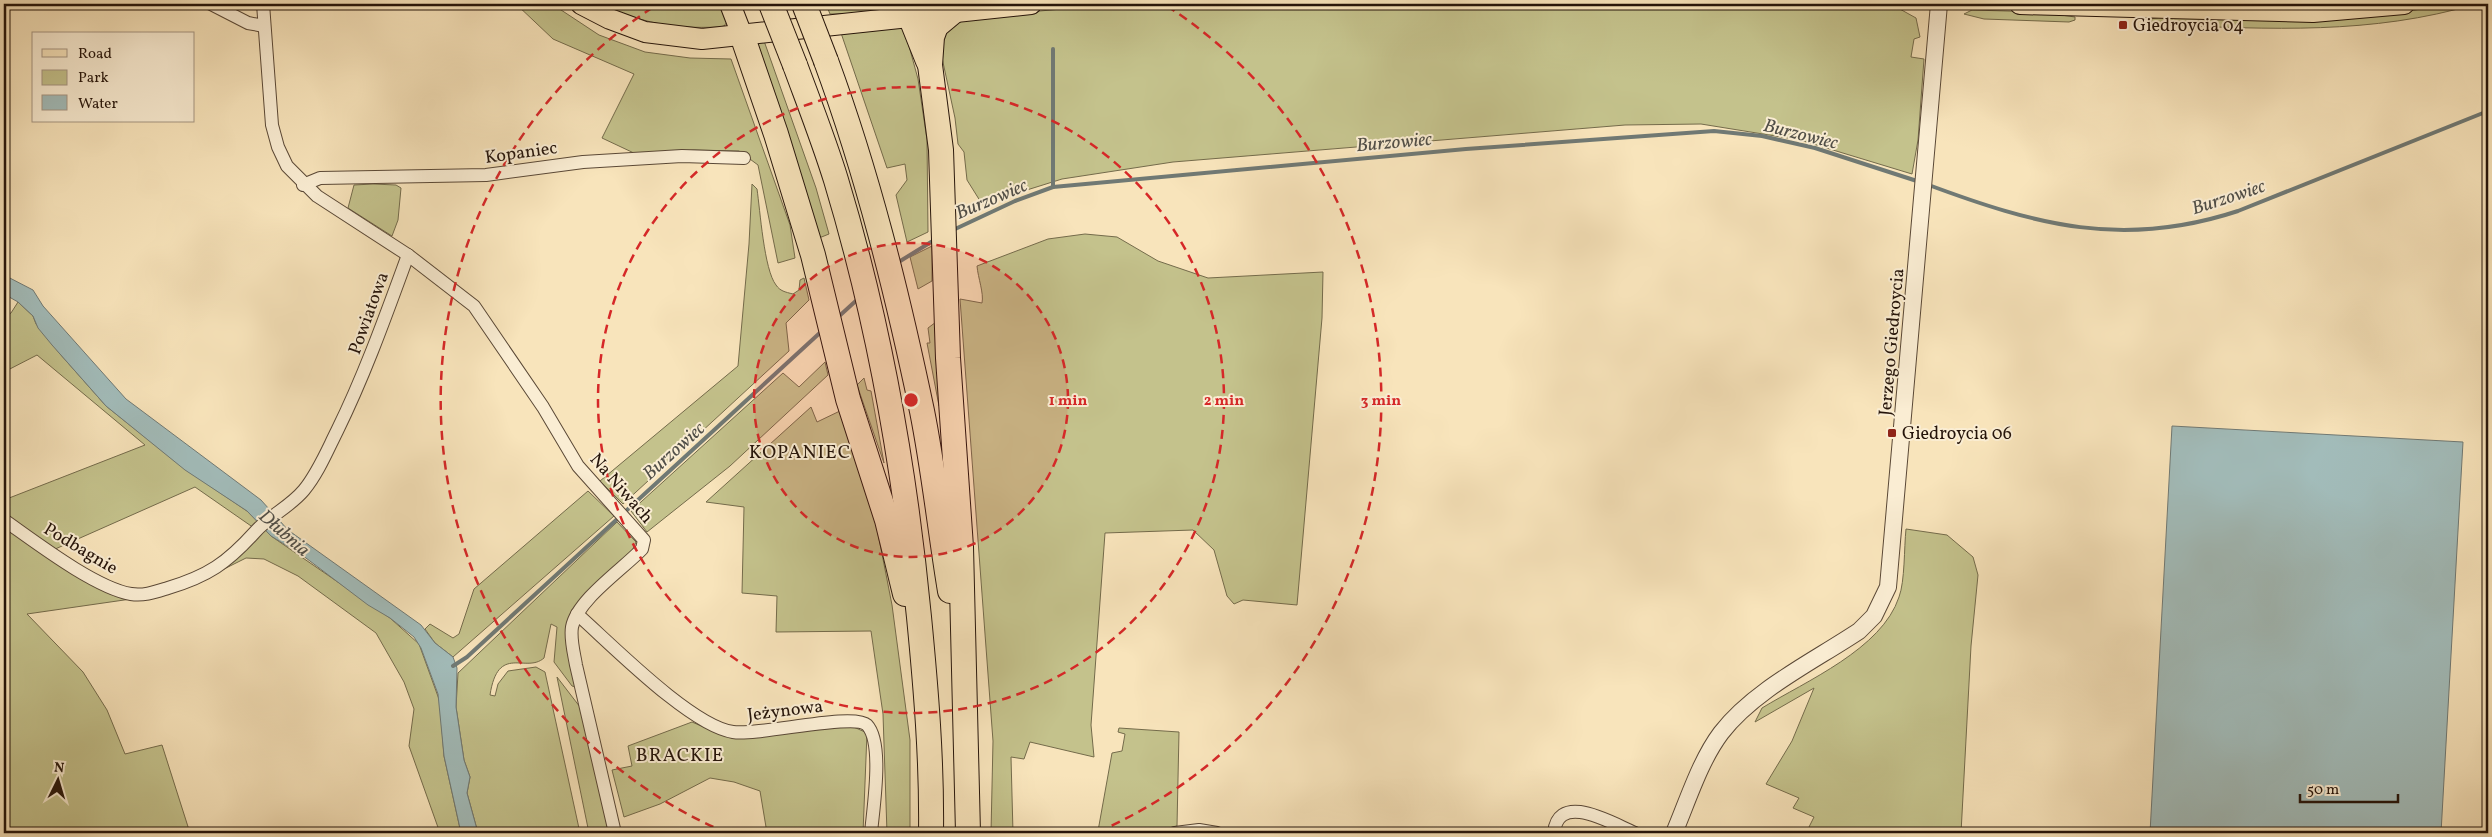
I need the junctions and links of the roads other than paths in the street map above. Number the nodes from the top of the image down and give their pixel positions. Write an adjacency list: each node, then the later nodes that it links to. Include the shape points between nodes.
1 (211, 4): 13 (street, via 248,23)
2 (263, 4): 13 (street, Powiatowa)
3 (581, 4): 14 (main road, via 645,32 689,39)
4 (730, 4): 14 (main road)
5 (771, 4): 22 (highway, bridge, via 836,180 884,375 911,540)
6 (804, 4): 23 (highway, bridge, via 848,120 883,238 932,465)
7 (1031, 4): 12 (main road)
8 (1939, 4): 32 (street, Jerzego Giedroycia, via 1890,577 1885,596 1874,616 1859,631 1744,708 1707,756)
9 (2020, 4): 10 (main road, via 2305,12)
10 (2404, 4)
11 (908, 10): 12 (main road); 14 (main road); 15 (highway)
12 (954, 11): 15 (highway, via 936,26 930,48)
13 (264, 26): 17 (street, Powiatowa, via 274,136 287,166)
14 (742, 35): 22 (highway, via 813,255 848,399 887,520)
15 (930, 65): 23 (highway, via 941,150 946,317 961,548)
16 (744, 158): 17 (street, Kopaniec, via 682,156 583,162 486,175 320,178)
17 (303, 185): 18 (street, Powiatowa)
18 (408, 256): 20 (street, Powiatowa, via 365,372 323,459 303,491 212,571 194,580); 21 (street, Na Niwach, via 459,292 478,311 543,407 578,466 644,540 642,549)
19 (4, 520): 20 (street, Podbagnie, via 101,582 128,593)
20 (145, 594)
21 (577, 614): 24 (street, Na Niwach, via 572,627 572,643); 25 (street, Jeżynowa, via 688,711 715,728 753,734 847,720 864,723 876,748)
22 (923, 658): 26 (highway, via 928,711)
23 (962, 668): 27 (highway)
24 (615, 833)
25 (871, 833)
26 (931, 833)
27 (968, 833)
28 (1175, 833): 29 (street, via 1199,830)
29 (1217, 833)
30 (1554, 833): 31 (street, via 1558,818 1573,811 1592,815)
31 (1635, 833)
32 (1674, 833)

